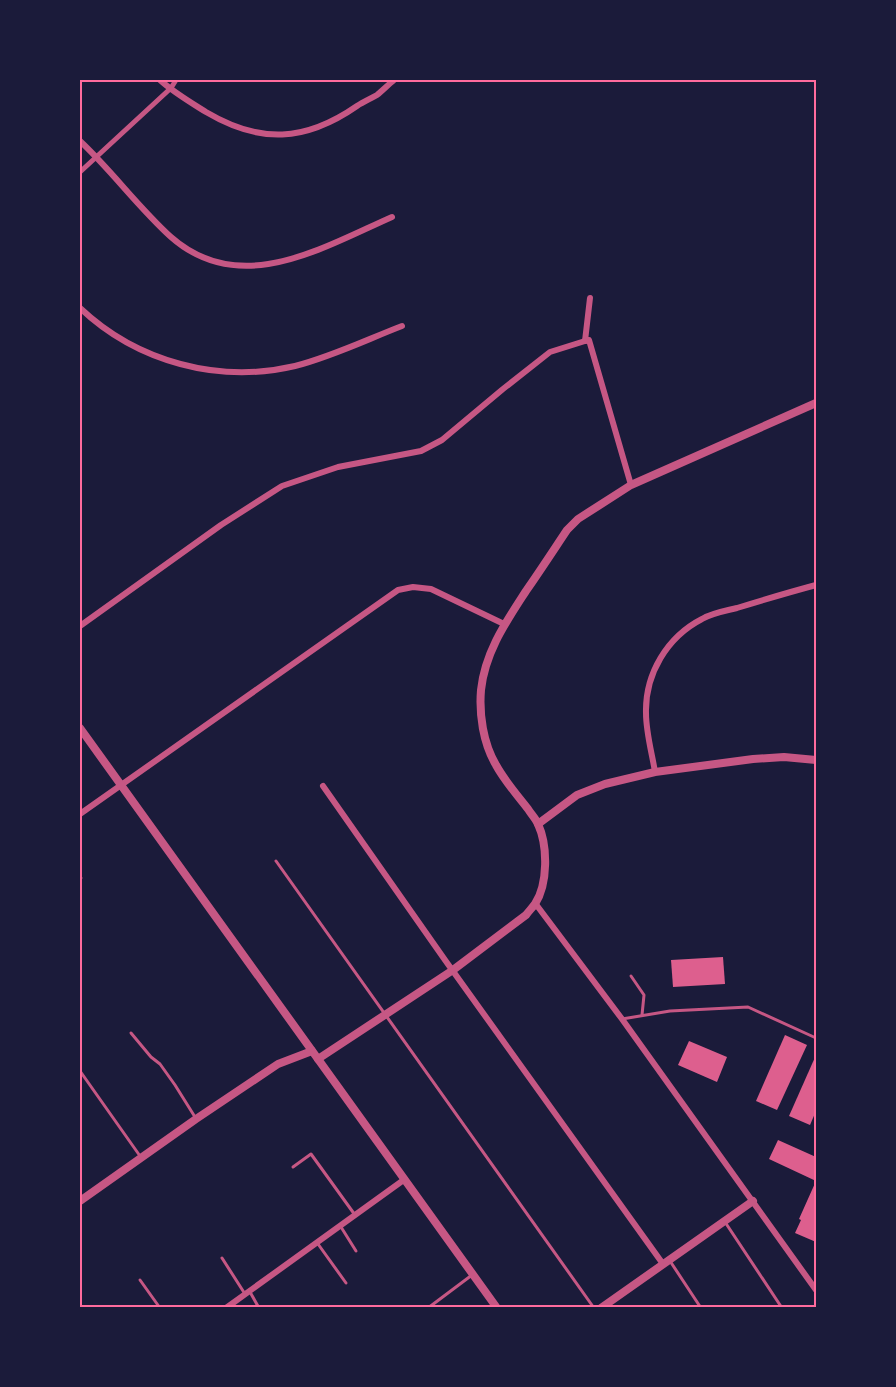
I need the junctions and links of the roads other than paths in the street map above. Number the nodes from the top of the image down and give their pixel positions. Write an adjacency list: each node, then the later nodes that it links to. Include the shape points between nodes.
1 (160, 80): 4 (street)
2 (176, 80): 4 (street)
3 (394, 80): 4 (street, via 334,122 286,134 252,132 228,123)
4 (171, 88): 6 (street)
5 (80, 141): 6 (street)
6 (96, 157): 7 (street); 8 (street, via 173,239 225,264 254,267 282,262)
7 (80, 172)
8 (392, 217)
9 (590, 298): 12 (street)
10 (80, 308): 11 (street, via 118,337 152,355 224,372 297,366)
11 (402, 326)
12 (585, 341): 14 (street, via 590,340); 17 (street, via 550,352 442,440 421,451 338,466 282,486)
13 (816, 403): 14 (street)
14 (631, 485): 16 (street, via 567,530)
15 (816, 585): 20 (street, via 705,617 675,638 655,668 646,702)
16 (504, 624): 21 (street, via 431,589 398,590); 24 (street, via 483,676 482,722 496,765)
17 (80, 626)
18 (80, 728): 21 (street)
19 (816, 760): 20 (street, via 753,759)
20 (655, 772): 24 (street, via 577,795)
21 (120, 786): 23 (street); 34 (street)
22 (324, 786): 27 (street)
23 (80, 814)
24 (538, 824): 26 (street, via 545,864 542,889)
25 (276, 861): 29 (lane)
26 (535, 903): 27 (street, via 526,915); 31 (street)
27 (453, 970): 29 (street); 48 (street)
28 (631, 976): 30 (lane, via 644,995)
29 (386, 1015): 34 (street); 60 (lane)
30 (642, 1015): 31 (lane); 33 (lane, via 748,1007)
31 (622, 1019): 41 (street)
32 (131, 1033): 36 (lane, via 160,1064)
33 (816, 1038)
34 (315, 1055): 36 (street, via 278,1064); 39 (street)
35 (80, 1071): 37 (lane)
36 (196, 1119): 37 (street)
37 (141, 1157): 40 (street)
38 (293, 1167): 42 (lane, via 311,1154)
39 (405, 1179): 42 (street); 49 (street)
40 (80, 1201)
41 (753, 1201): 43 (street); 52 (street)
42 (355, 1215): 44 (street)
43 (724, 1220): 48 (street); 62 (lane)
44 (340, 1226): 45 (street); 46 (lane)
45 (317, 1242): 51 (lane); 53 (street)
46 (356, 1251)
47 (222, 1258): 53 (lane)
48 (666, 1262): 54 (street); 61 (lane)
49 (474, 1274): 58 (lane); 59 (street)
50 (140, 1280): 55 (lane)
51 (346, 1283)
52 (816, 1290)
53 (247, 1292): 56 (street); 57 (lane)
54 (605, 1306)
55 (160, 1308)
56 (226, 1308)
57 (259, 1308)
58 (428, 1308)
59 (497, 1308)
60 (594, 1308)
61 (701, 1308)
62 (782, 1308)

